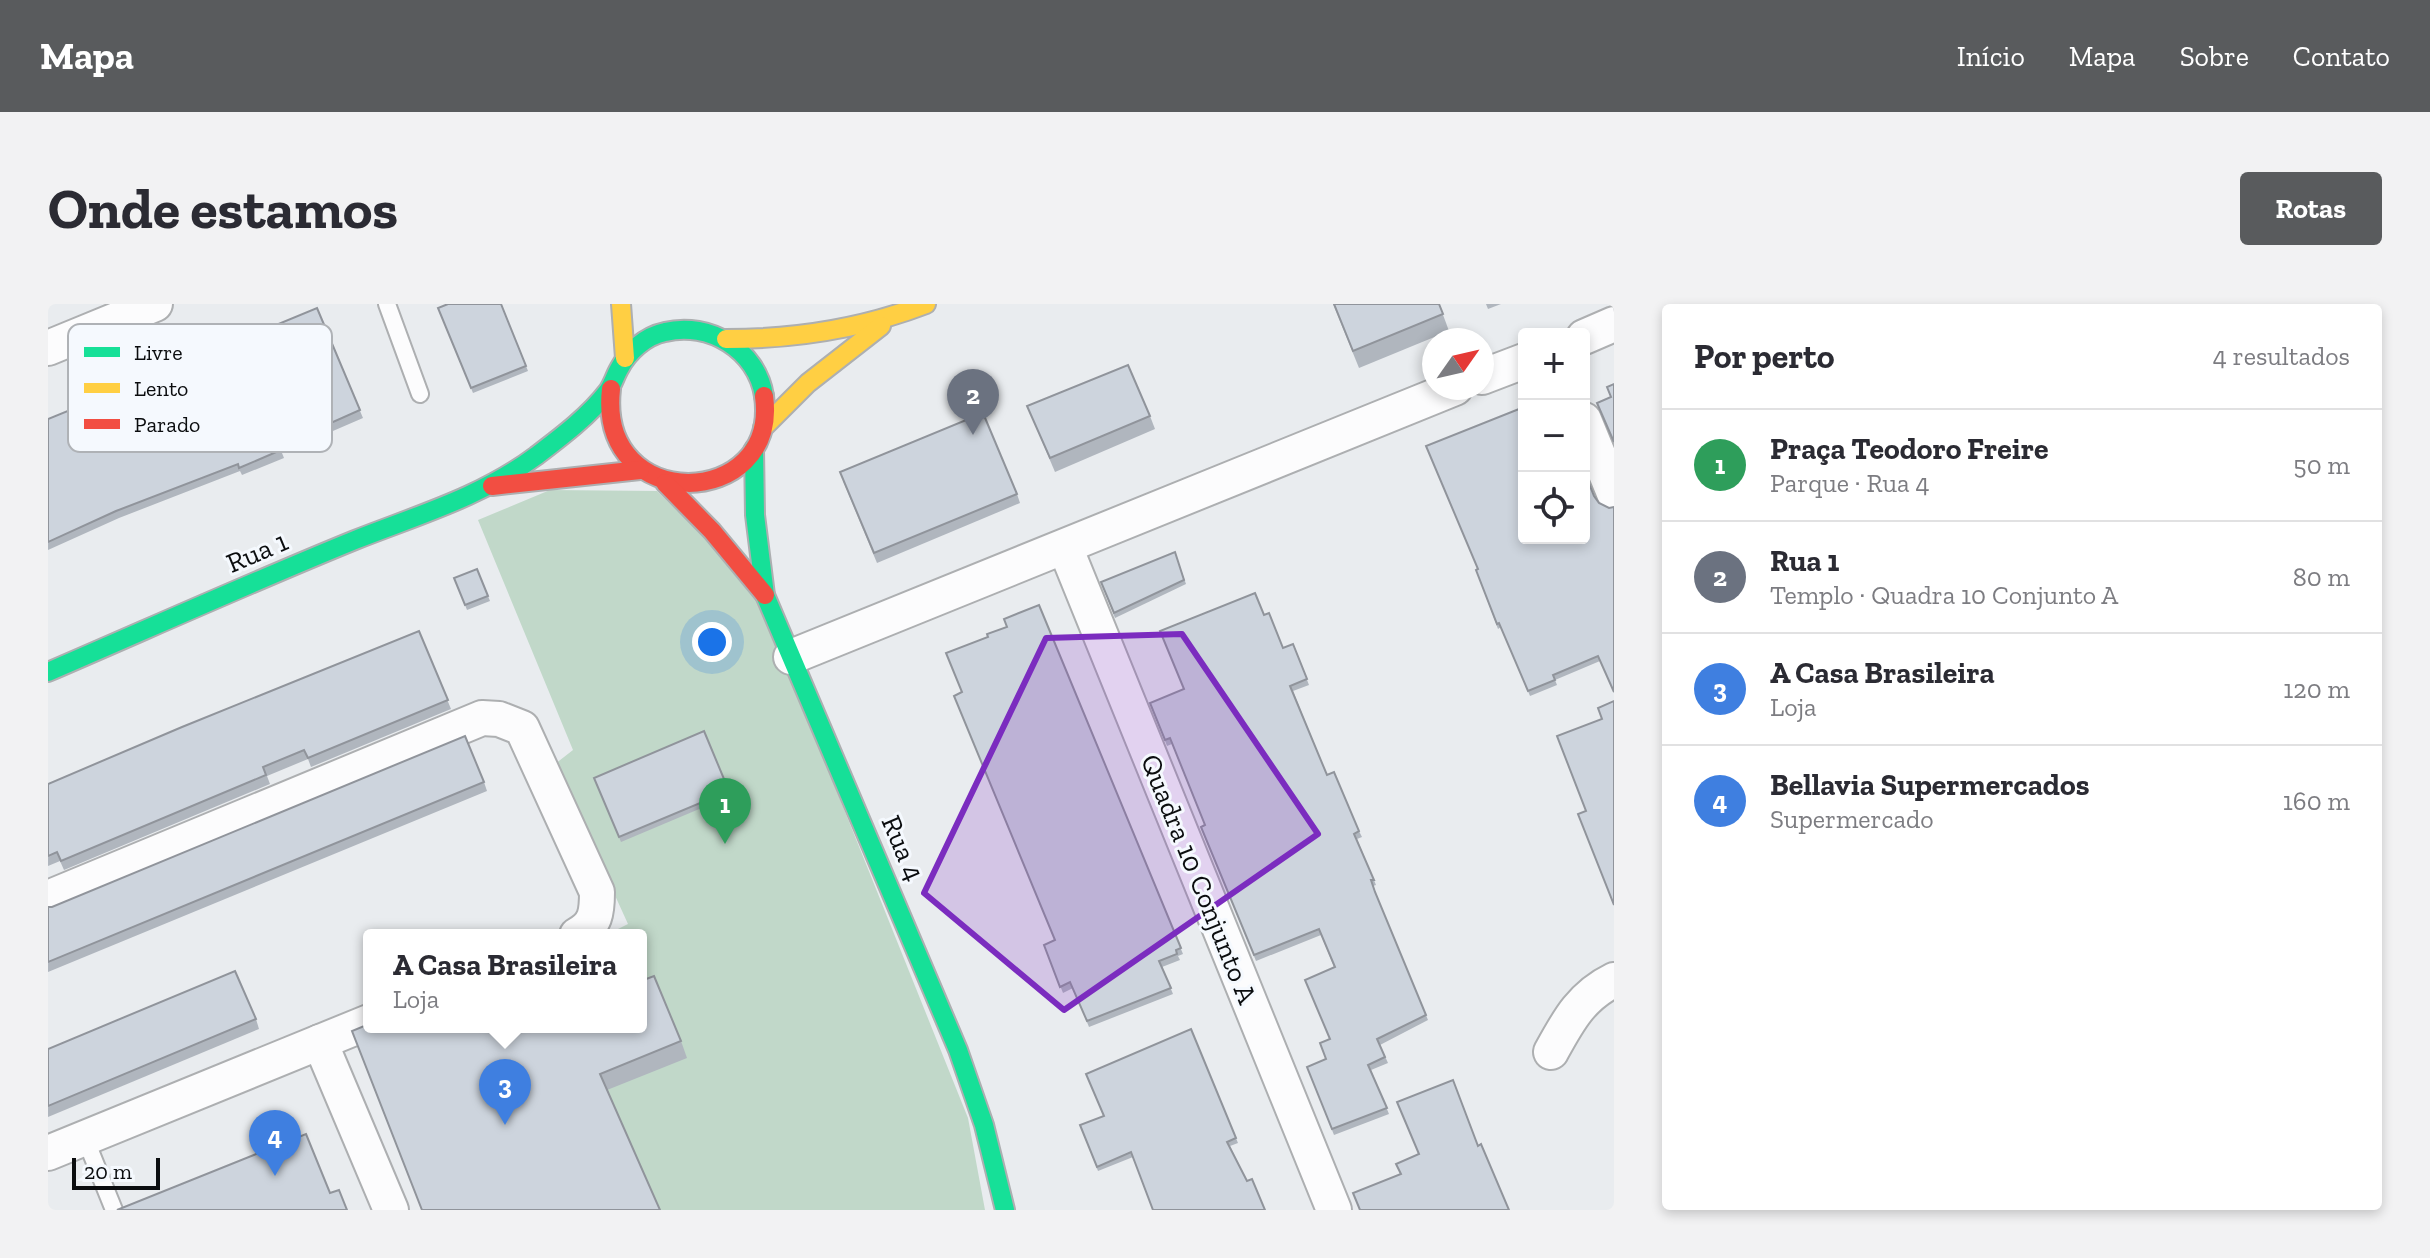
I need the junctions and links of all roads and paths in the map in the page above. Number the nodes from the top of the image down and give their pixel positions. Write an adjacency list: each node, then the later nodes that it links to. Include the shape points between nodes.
1 (155, 304): 7 (street)
2 (387, 304): 17 (lane)
3 (621, 304): 13 (street)
4 (926, 304): 6 (street)
5 (693, 313): 10 (street)
6 (889, 320): 10 (street, via 766,340); 19 (street, via 844,352)
7 (106, 324)
8 (1614, 324): 9 (street)
9 (1590, 334)
10 (718, 336): 13 (street, via 686,328 663,332); 19 (street, via 746,356 760,377 766,402)
11 (68, 340): 12 (street)
12 (48, 348)
13 (625, 358): 16 (street)
14 (1518, 363): 15 (street)
15 (1494, 372)
16 (611, 389): 22 (street, via 613,434); 24 (street)
17 (420, 394)
18 (1426, 400): 26 (street)
19 (763, 428): 21 (street)
20 (1590, 435): 25 (street)
21 (754, 449): 23 (street, via 737,469 715,481); 27 (street)
22 (640, 470): 23 (street); 24 (street)
23 (665, 483): 27 (street)
24 (490, 486): 29 (street, Rua 1)
25 (1614, 493)
26 (1065, 547): 28 (street); 43 (street, Quadra 10 Conjunto A)
27 (765, 595): 28 (street, Rua 4)
28 (791, 657): 36 (street, Rua 4, via 958,1050)
29 (48, 672)
30 (48, 898): 31 (street, via 482,718 522,728 597,892 597,915)
31 (588, 929)
32 (1614, 980): 35 (street, via 1573,1012)
33 (363, 1024): 34 (street)
34 (320, 1042): 37 (street); 41 (street)
35 (1551, 1052)
36 (984, 1125): 39 (street); 42 (street)
37 (85, 1138): 38 (street); 40 (lane)
38 (48, 1153)
39 (1019, 1186)
40 (114, 1210)
41 (391, 1210)
42 (1005, 1210)
43 (1334, 1210)

